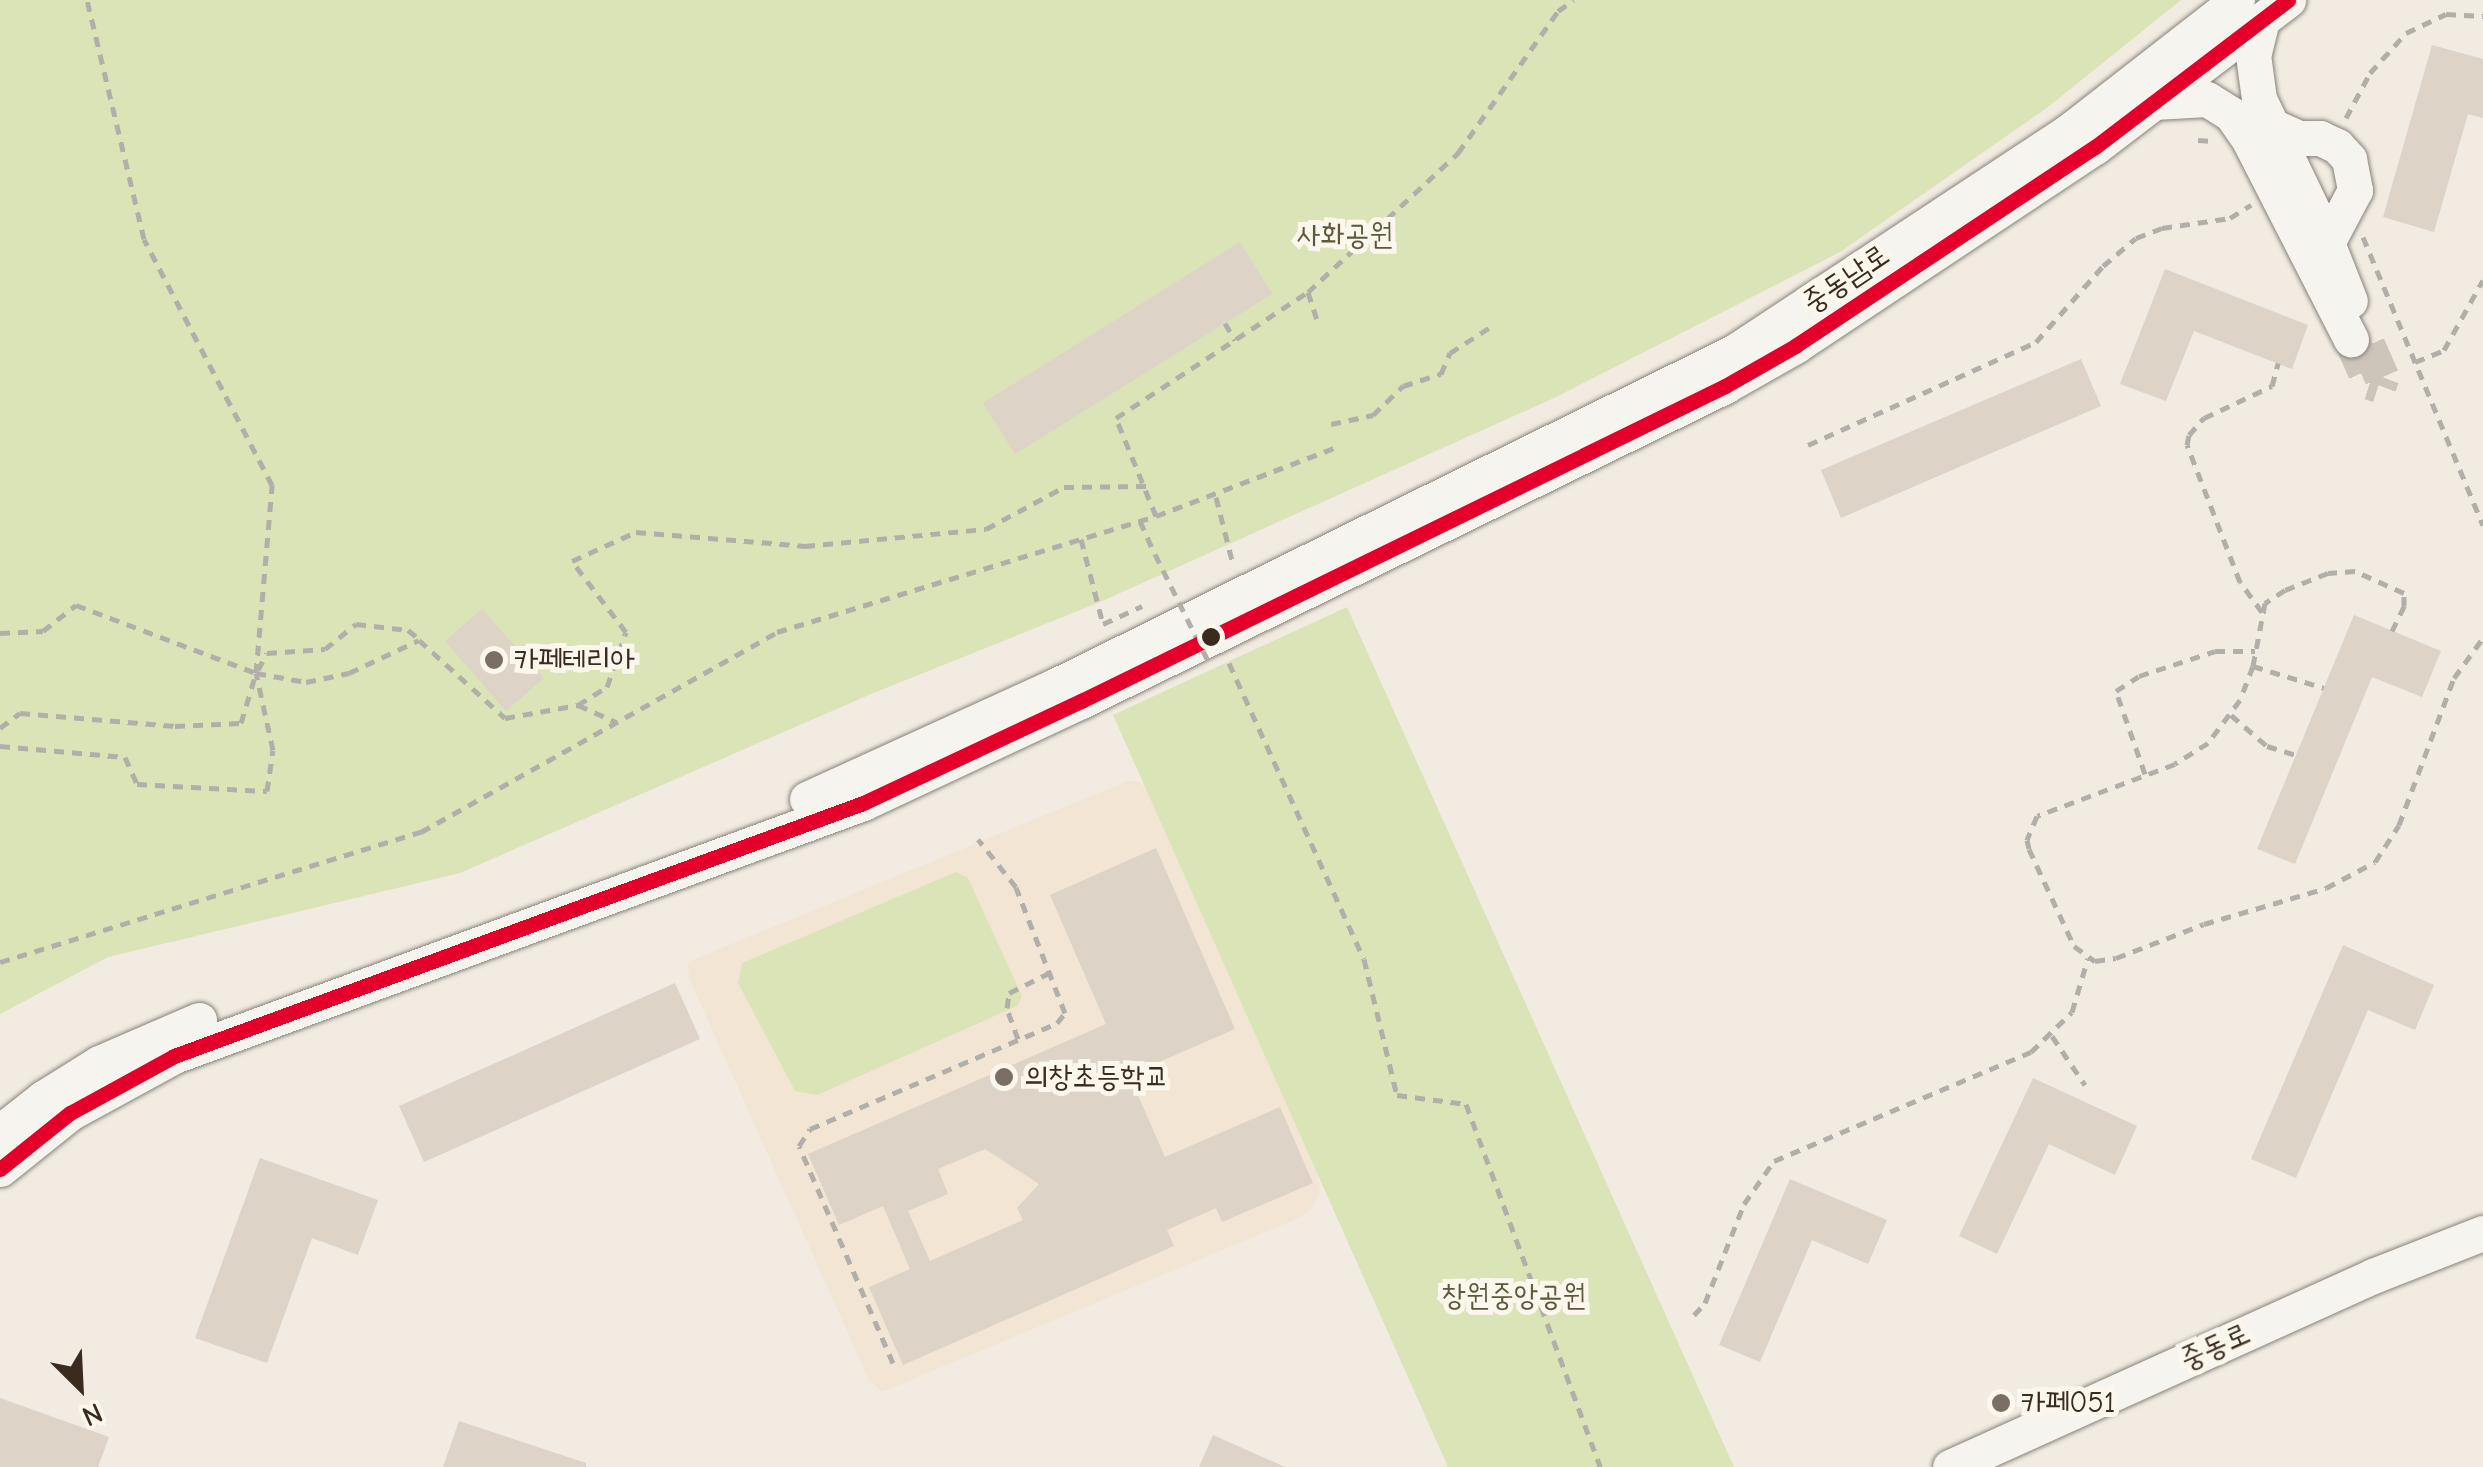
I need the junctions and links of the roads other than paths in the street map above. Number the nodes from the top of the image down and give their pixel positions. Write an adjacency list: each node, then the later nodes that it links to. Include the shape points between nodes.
1 (2262, 7): 2 (street, 중동남로); 3 (street, via 2253,72); 5 (street, 중동남로, via 1698,371 907,756 745,823 148,1040 71,1080)
2 (2153, 102): 4 (street, via 2207,99 2231,114 2357,337); 6 (street, 중동남로, via 2096,147 1794,346 1708,395 862,803 174,1056 70,1113)
3 (2272, 126): 4 (street); 4 (street, via 2299,138 2320,138 2348,159 2355,190)
4 (2328, 243)
5 (0, 1132)
6 (0, 1168)
7 (2483, 1234): 8 (street, 중동로, via 2373,1276)
8 (1950, 1467)

